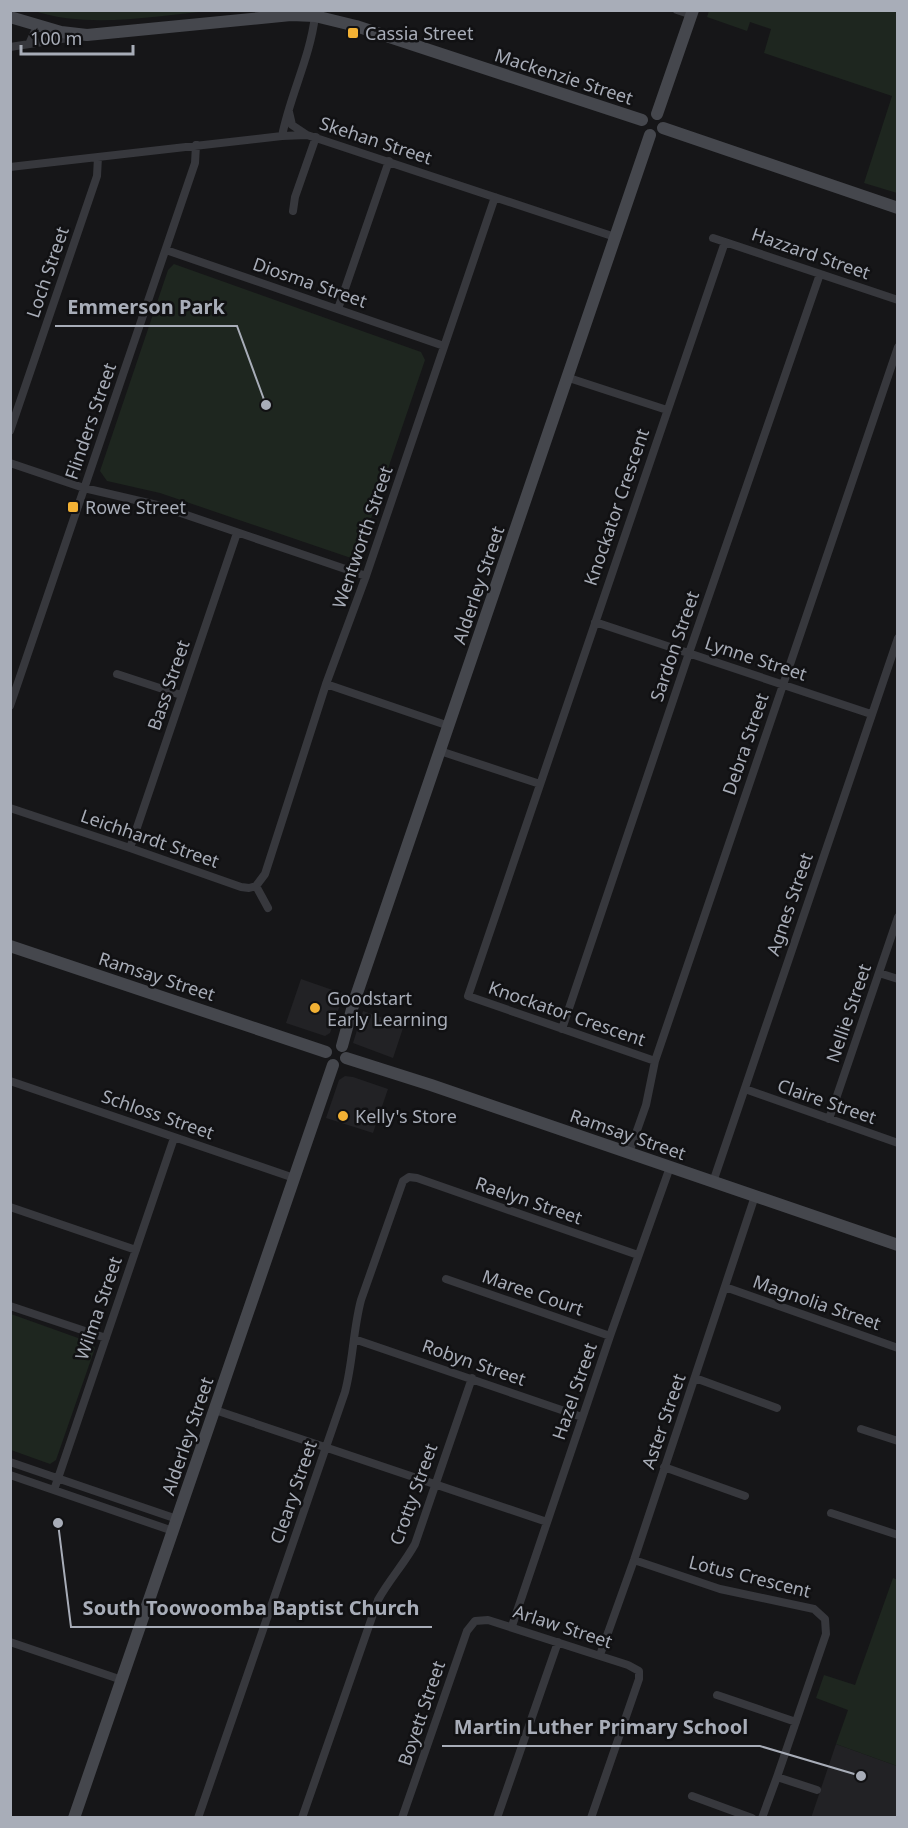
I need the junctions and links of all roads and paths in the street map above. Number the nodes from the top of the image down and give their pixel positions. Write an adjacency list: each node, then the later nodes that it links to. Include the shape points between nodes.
1 (677, 10): 2 (street)
2 (692, 13): 10 (street)
3 (10, 16): 5 (street, Mackenzie Street)
4 (315, 16): 6 (street, Mackenzie Street); 9 (street, via 313,39); 11 (street, Mackenzie Street)
5 (37, 26): 6 (street, Mackenzie Street); 7 (street)
6 (87, 35): 7 (street, Mackenzie Street)
7 (29, 44): 8 (street, Mackenzie Street)
8 (10, 47)
9 (288, 109): 14 (street); 15 (street, via 292,125)
10 (657, 114): 11 (street, via 647,114); 12 (street, via 663,120)
11 (642, 120): 13 (street, via 643,130)
12 (663, 128): 13 (street, via 657,135); 21 (street)
13 (650, 135): 23 (street, Alderley Street)
14 (282, 136): 15 (street, Skehan Street); 16 (street, Skehan Street)
15 (312, 136): 18 (street, Skehan Street); 22 (street)
16 (196, 145): 17 (street, Skehan Street); 26 (street, Flinders Street, via 195,163)
17 (98, 157): 19 (street, Skehan Street); 34 (street, Loch Street, via 97,176)
18 (389, 161): 20 (street, Skehan Street); 29 (street)
19 (10, 167)
20 (495, 197): 23 (street, Skehan Street); 30 (street, Wentworth Street)
21 (897, 208)
22 (293, 211)
23 (615, 237): 32 (street, Alderley Street)
24 (713, 238): 25 (street, Hazzard Street)
25 (725, 242): 27 (street, Hazzard Street); 33 (street, Knockator Crescent)
26 (166, 250): 29 (street, Diosma Street); 36 (street, Flinders Street)
27 (820, 274): 28 (street, Hazzard Street); 41 (street, Sardon Street)
28 (897, 300)
29 (338, 309): 30 (street, Diosma Street)
30 (444, 346): 38 (street, Wentworth Street)
31 (897, 347): 44 (street, Debra Street)
32 (568, 378): 33 (street); 48 (street, Alderley Street)
33 (667, 410): 39 (street, Knockator Crescent)
34 (10, 430)
35 (10, 463): 36 (street)
36 (84, 488): 37 (street, via 157,505); 46 (street, Flinders Street)
37 (237, 533): 38 (street); 45 (street, Bass Street)
38 (366, 576): 43 (street, Wentworth Street)
39 (595, 622): 41 (street, Lynne Street); 50 (street, Knockator Crescent)
40 (897, 638): 47 (street, Agnes Street)
41 (688, 653): 44 (street, Lynne Street); 61 (street, Sardon Street)
42 (117, 674): 45 (street)
43 (326, 684): 48 (street); 53 (street, Wentworth Street, via 265,874)
44 (783, 685): 47 (street, Lynne Street); 65 (street, Debra Street)
45 (181, 695): 52 (street, Bass Street)
46 (10, 706)
47 (871, 714): 68 (street, Agnes Street)
48 (448, 726): 49 (street, Alderley Street)
49 (440, 751): 50 (street); 62 (street, Alderley Street)
50 (540, 784): 59 (street, Knockator Crescent)
51 (10, 808): 52 (street, Leichhardt Street)
52 (130, 848): 53 (street, Leichhardt Street, via 241,887)
53 (256, 886): 54 (street)
54 (268, 908)
55 (897, 917): 57 (street, Nellie Street)
56 (10, 946): 63 (street, Ramsay Street)
57 (879, 973): 58 (street); 69 (street, Nellie Street)
58 (897, 979)
59 (468, 996): 60 (street, Knockator Crescent); 61 (street, Knockator Crescent)
60 (460, 1002)
61 (562, 1029): 65 (street, Knockator Crescent)
62 (342, 1046): 63 (street, via 334,1045); 64 (street)
63 (326, 1052): 66 (street)
64 (346, 1059): 66 (street, via 341,1065); 72 (street, Ramsay Street)
65 (654, 1061): 72 (street, Debra Street)
66 (333, 1065): 75 (street, Alderley Street)
67 (10, 1081): 70 (street, Schloss Street)
68 (745, 1089): 69 (street, Claire Street); 76 (street, Agnes Street)
69 (829, 1119): 71 (street, Claire Street)
70 (174, 1138): 75 (street, Schloss Street); 80 (street, Wilma Street)
71 (897, 1143)
72 (630, 1153): 73 (street, Ramsay Street)
73 (670, 1167): 76 (street, Ramsay Street); 81 (street, Hazel Street)
74 (409, 1177): 81 (street, Raelyn Street); 87 (street, Cleary Street, via 399,1189 361,1300)
75 (294, 1178): 92 (street, Alderley Street)
76 (713, 1182): 77 (street, Ramsay Street)
77 (755, 1196): 79 (street, Ramsay Street); 83 (street, Aster Street)
78 (10, 1207): 80 (street)
79 (897, 1245)
80 (136, 1250): 86 (street, Wilma Street)
81 (638, 1255): 85 (street, Hazel Street)
82 (446, 1279): 85 (street, Maree Court)
83 (725, 1287): 88 (street, Magnolia Street); 90 (street, Aster Street)
84 (10, 1306): 86 (street)
85 (610, 1336): 93 (street, Hazel Street)
86 (106, 1338): 100 (street, Wilma Street)
87 (354, 1340): 89 (street, Robyn Street); 96 (street, Cleary Street, via 348,1382)
88 (897, 1348)
89 (472, 1378): 93 (street, Robyn Street); 101 (street, Crotty Street)
90 (694, 1378): 91 (street); 98 (street, Aster Street)
91 (777, 1408)
92 (215, 1410): 96 (street); 105 (street, Alderley Street)
93 (582, 1417): 106 (street, Hazel Street)
94 (861, 1429): 95 (street)
95 (897, 1441)
96 (326, 1447): 101 (street); 122 (street, Cleary Street)
97 (10, 1462): 100 (street)
98 (664, 1467): 103 (street); 109 (street, Aster Street)
99 (10, 1475): 102 (street)
100 (58, 1478): 102 (street, Wilma Street); 105 (street)
101 (435, 1484): 106 (street); 123 (street, Crotty Street, via 415,1544 378,1600)
102 (54, 1490): 107 (street)
103 (745, 1496)
104 (831, 1513): 108 (street)
105 (177, 1518): 107 (street, Alderley Street)
106 (547, 1522): 111 (street, Hazel Street)
107 (173, 1531): 115 (street, Alderley Street)
108 (897, 1535)
109 (634, 1560): 114 (street, Aster Street); 117 (street, Lotus Crescent, via 720,1589 821,1612 826,1634)
110 (475, 1621): 111 (street, Arlaw Street); 124 (street, Boyett Street, via 467,1631)
111 (512, 1626): 113 (street, Arlaw Street)
112 (10, 1642): 115 (street)
113 (558, 1642): 114 (street, Arlaw Street); 125 (street)
114 (600, 1655): 126 (street, Arlaw Street, via 639,1671 639,1679)
115 (122, 1680): 121 (street, Alderley Street)
116 (717, 1695): 117 (street)
117 (796, 1722): 118 (street, Lotus Crescent)
118 (777, 1777): 119 (street); 128 (street, Lotus Crescent)
119 (817, 1790)
120 (692, 1796): 127 (street)
121 (74, 1818)
122 (198, 1818)
123 (302, 1818)
124 (402, 1818)
125 (497, 1818)
126 (591, 1818)
127 (752, 1818)
128 (762, 1818)

